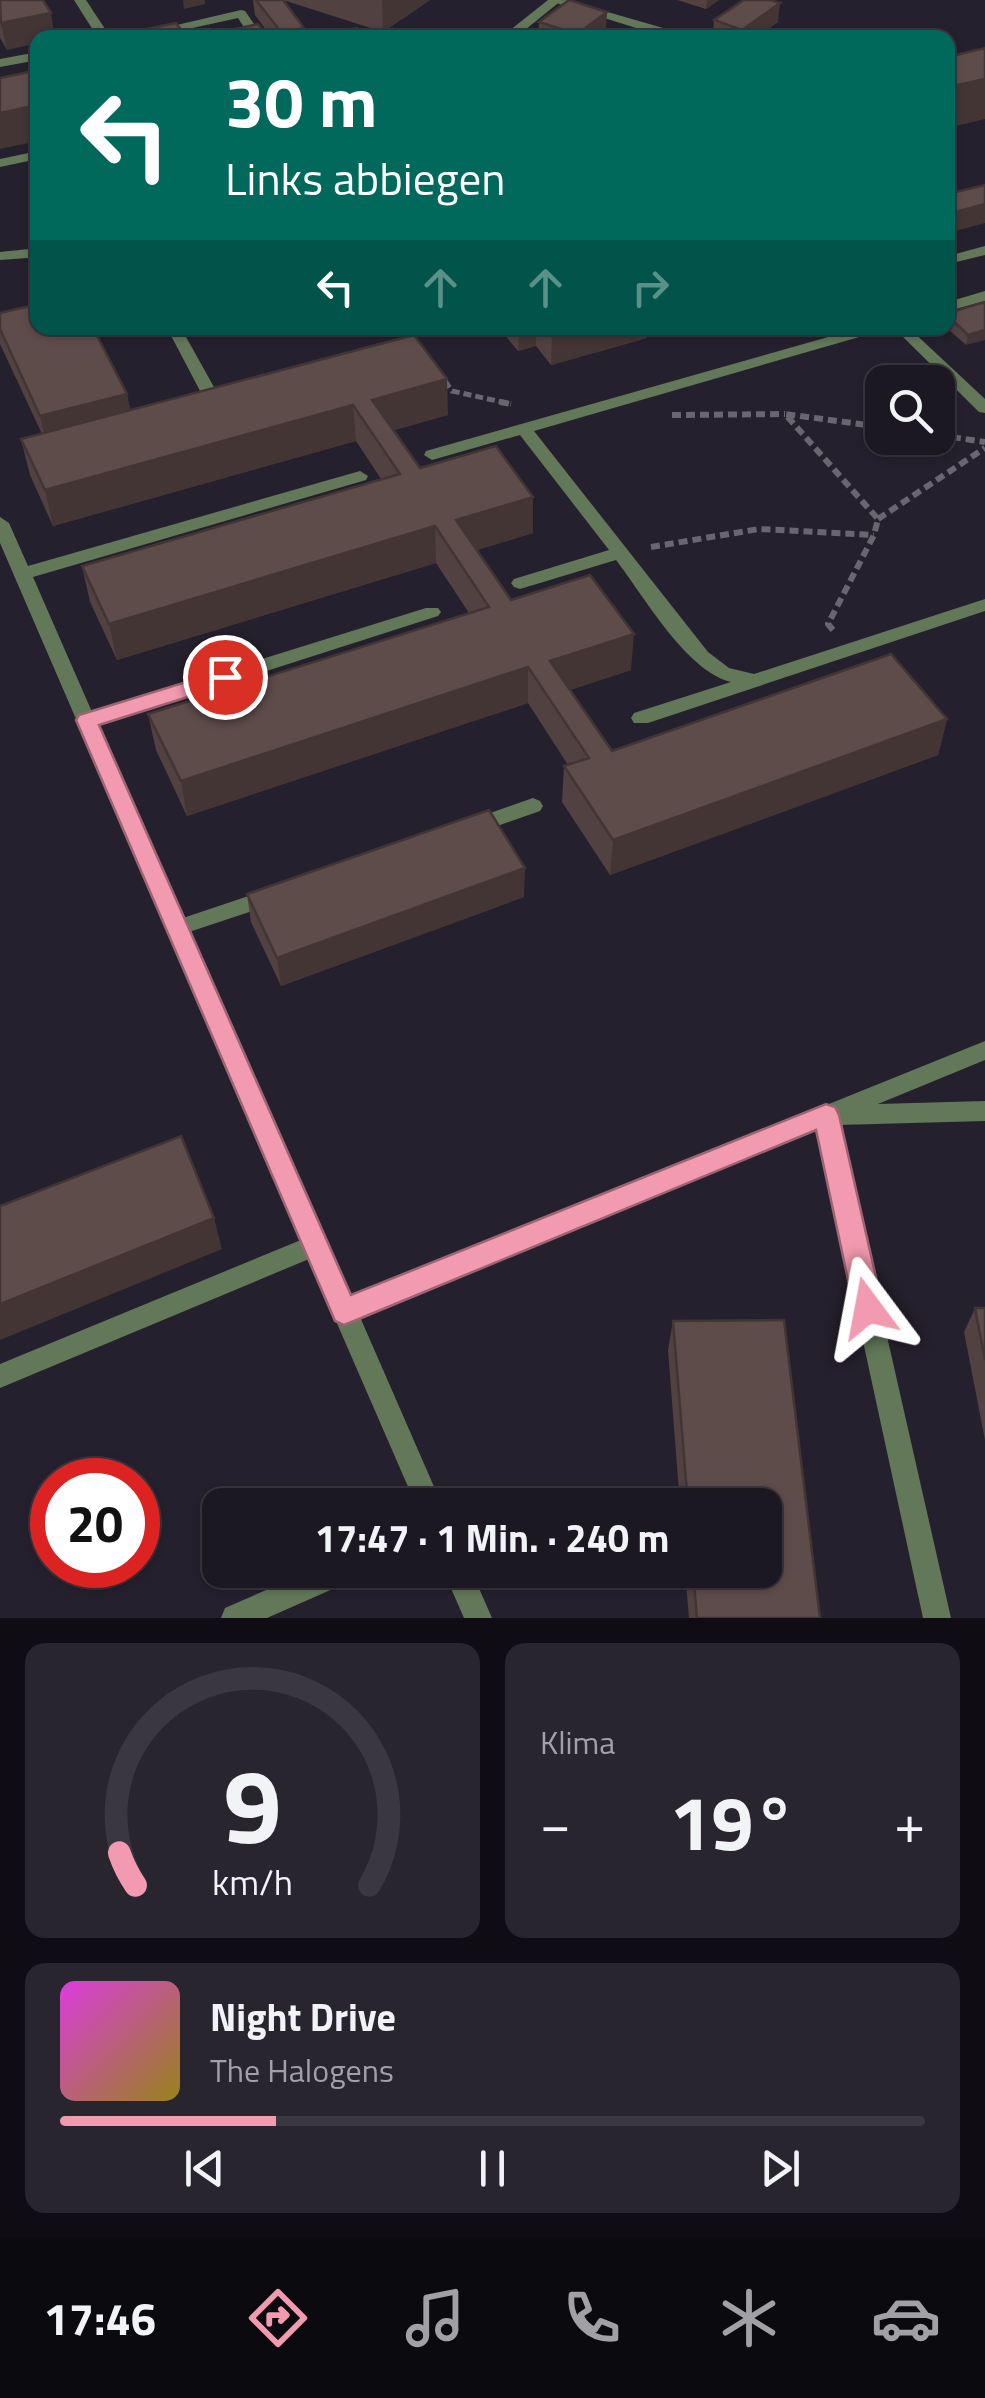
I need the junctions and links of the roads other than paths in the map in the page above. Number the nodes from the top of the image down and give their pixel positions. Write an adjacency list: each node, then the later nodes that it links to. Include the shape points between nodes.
1 (80, 0): 3 (street)
2 (556, 0): 6 (street); 7 (street)
3 (100, 30)
4 (165, 30): 5 (street, via 241,14)
5 (252, 30)
6 (517, 30)
7 (654, 30)
8 (30, 57): 9 (street)
9 (0, 63)
10 (30, 157): 11 (street)
11 (0, 164)
12 (985, 250): 15 (street)
13 (30, 253): 14 (street)
14 (0, 256)
15 (955, 258)
16 (985, 296): 17 (street)
17 (955, 305)
18 (178, 335): 23 (street, via 214,402)
19 (851, 335): 25 (street)
20 (908, 335): 22 (street)
21 (985, 382): 22 (street)
22 (966, 387): 24 (street)
23 (233, 398)
24 (985, 408)
25 (524, 429): 26 (street); 29 (street)
26 (432, 455)
27 (360, 476): 30 (street)
28 (0, 523): 30 (street)
29 (620, 553): 31 (street); 34 (street, via 701,657 723,673)
30 (22, 574): 36 (street)
31 (520, 583)
32 (985, 605): 34 (street)
33 (432, 612): 36 (street)
34 (754, 680): 35 (street)
35 (641, 718)
36 (87, 720): 40 (street)
37 (532, 806): 38 (street)
38 (458, 832)
39 (290, 890): 40 (street)
40 (178, 928): 44 (street)
41 (985, 1050): 43 (street)
42 (985, 1110): 43 (street)
43 (826, 1115): 45 (street); 52 (street)
44 (315, 1245): 45 (street); 46 (street)
45 (344, 1312): 47 (street)
46 (0, 1376)
47 (422, 1488)
48 (302, 1588): 50 (street)
49 (465, 1588): 51 (street)
50 (235, 1618)
51 (478, 1618)
52 (937, 1618)

